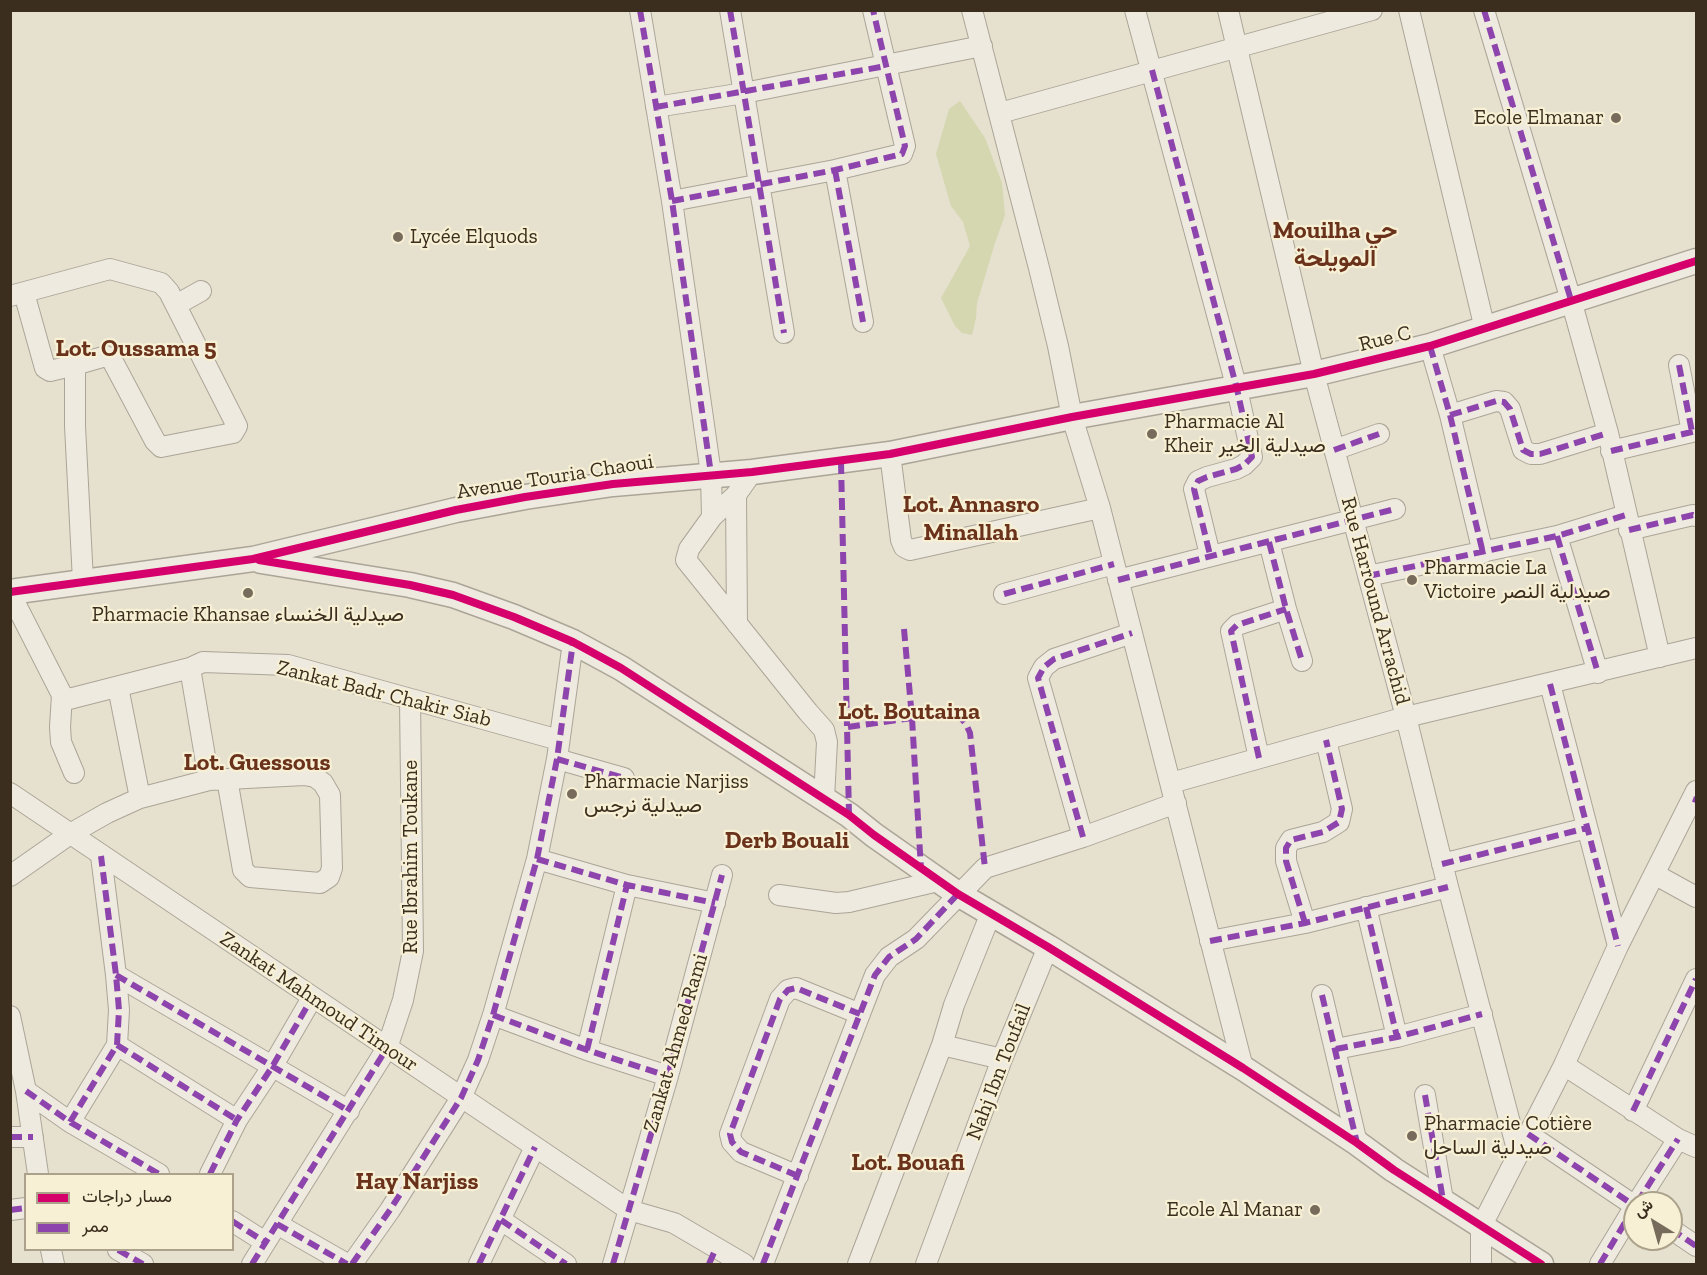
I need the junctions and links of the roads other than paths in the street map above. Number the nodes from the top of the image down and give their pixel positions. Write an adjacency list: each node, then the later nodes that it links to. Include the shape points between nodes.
1 (640, 10): 15 (street)
2 (730, 10): 14 (street)
3 (873, 10): 12 (street)
4 (972, 10): 10 (street)
5 (1136, 10): 13 (street)
6 (1228, 10): 11 (street, Rue Harround Arrachid)
7 (1372, 10): 11 (street)
8 (1409, 10): 26 (street)
9 (1484, 10): 23 (street)
10 (982, 46): 12 (street); 16 (street)
11 (1238, 48): 13 (street); 31 (street, Rue Harround Arrachid)
12 (886, 66): 14 (street); 17 (street, via 904,150 897,156)
13 (1152, 70): 16 (street); 32 (street)
14 (744, 93): 15 (street); 18 (street)
15 (656, 107): 19 (street)
16 (1000, 113): 34 (street)
17 (835, 170): 18 (street); 25 (street)
18 (759, 185): 19 (street); 27 (street)
19 (672, 201): 41 (street)
20 (1696, 261): 23 (street, Rue C)
21 (201, 291): 24 (street)
22 (17, 295): 24 (street, via 110,269 161,283); 29 (street, via 45,368 50,371)
23 (1571, 300): 26 (street, Rue C); 37 (street)
24 (176, 305): 29 (street, via 237,426 233,433 161,447 112,360 106,356)
25 (863, 322)
26 (1485, 329): 28 (street, Rue C)
27 (784, 333)
28 (1430, 346): 31 (street, Rue C); 33 (street)
29 (75, 365): 56 (street)
30 (1679, 365): 35 (street)
31 (1314, 375): 32 (street, Rue C); 38 (street, Rue Harround Arrachid)
32 (1237, 389): 34 (street, Rue C); 52 (street, via 1252,457 1236,469 1198,481 1194,489)
33 (1450, 415): 37 (street, via 1504,402 1510,409 1523,450 1531,454); 51 (street)
34 (1072, 417): 39 (street, Avenue Touria Chaoui); 43 (street)
35 (1694, 432): 37 (street)
36 (1379, 434): 38 (street)
37 (1609, 442): 48 (street)
38 (1334, 450): 47 (street, Rue Harround Arrachid)
39 (890, 454): 40 (street, Avenue Touria Chaoui); 43 (street, via 899,533 904,547 910,550)
40 (752, 472): 41 (street, Avenue Touria Chaoui); 42 (street)
41 (711, 474): 46 (street); 53 (street, Avenue Touria Chaoui, via 525,497)
42 (736, 495): 46 (street); 60 (street)
43 (1100, 508): 54 (street)
44 (1395, 509): 47 (street)
45 (1696, 516): 48 (street)
46 (712, 517): 60 (street, via 689,549 686,560)
47 (1353, 519): 50 (street); 55 (street, Rue Harround Arrachid)
48 (1628, 523): 49 (street); 64 (street)
49 (1557, 536): 51 (street); 67 (street)
50 (1269, 542): 52 (street); 59 (street)
51 (1483, 553): 55 (street)
52 (1210, 555): 54 (street)
53 (253, 559): 56 (street, Avenue Touria Chaoui); 62 (street, via 453,595)
54 (1116, 572): 58 (street); 61 (street)
55 (1368, 576): 72 (street, Rue Harround Arrachid)
56 (83, 581): 57 (street, Avenue Touria Chaoui)
57 (10, 592): 70 (street)
58 (1004, 594)
59 (1286, 609): 65 (street); 75 (street, via 1231,631)
60 (737, 624): 83 (street, via 825,730)
61 (1132, 633): 79 (street); 87 (street, via 1054,659 1038,678)
62 (573, 642): 74 (street); 83 (street, via 666,696)
63 (1696, 648): 64 (street)
64 (1660, 657): 67 (street)
65 (1302, 661)
66 (190, 668): 69 (street, Zankat Badr Chakir Siab); 71 (street, Zankat Badr Chakir Siab, via 203,662 288,666); 78 (street)
67 (1598, 673): 68 (street)
68 (1550, 684): 72 (street); 85 (street)
69 (118, 687): 70 (street, Zankat Badr Chakir Siab); 82 (street)
70 (66, 697): 76 (street, via 61,741)
71 (410, 699): 74 (street, Zankat Badr Chakir Siab); 118 (street, Rue Ibrahim Toukane, via 413,951 403,1000)
72 (1406, 717): 73 (street); 90 (street, Rue Harround Arrachid)
73 (1326, 740): 75 (street); 103 (street, via 1342,810 1339,822 1323,832 1292,840 1286,848 1286,861)
74 (558, 750): 77 (street, Zankat Badr Chakir Siab); 89 (street)
75 (1259, 758): 79 (street)
76 (74, 773)
77 (624, 778)
78 (218, 780): 78 (street, via 304,775 323,783 330,795 329,877 320,883 250,877 243,870); 82 (street)
79 (1171, 783): 84 (street)
80 (10, 794): 86 (street, Zankat Mahmoud Timour)
81 (1695, 797): 92 (street)
82 (140, 798): 86 (street)
83 (824, 798): 94 (street)
84 (1176, 803): 87 (street); 104 (street)
85 (1587, 828): 90 (street); 105 (street)
86 (70, 834): 88 (street, Zankat Mahmoud Timour); 93 (street)
87 (1083, 837): 97 (street, via 985,868)
88 (101, 856): 107 (street); 110 (street, Zankat Mahmoud Timour)
89 (537, 859): 95 (street); 113 (street)
90 (1442, 864): 96 (street, Rue Harround Arrachid)
91 (722, 875): 100 (street, Zankat Ahmed Rami)
92 (1656, 875): 99 (street); 105 (street)
93 (10, 876)
94 (938, 881): 97 (street); 98 (street, via 849,902)
95 (627, 885): 100 (street); 120 (street)
96 (1448, 888): 101 (street); 112 (street, Rue Harround Arrachid)
97 (958, 894): 102 (street); 111 (street, via 916,939 889,957 875,975)
98 (778, 895)
99 (1696, 897)
100 (715, 903): 125 (street, Zankat Ahmed Rami)
101 (1366, 907): 103 (street); 115 (street)
102 (991, 913): 106 (street); 117 (street)
103 (1305, 923): 104 (street)
104 (1210, 941): 124 (street)
105 (1618, 946): 122 (street)
106 (1048, 947): 121 (street, Nahj Ibn Toufail); 124 (street)
107 (116, 975): 116 (street); 123 (street)
108 (1696, 979): 129 (street)
109 (1322, 995): 119 (street)
110 (312, 998): 118 (street, Zankat Mahmoud Timour); 123 (street)
111 (860, 1014): 144 (street); 144 (street, via 796,988 780,999 730,1134 741,1152)
112 (1482, 1014): 115 (street); 140 (street, Rue Harround Arrachid)
113 (493, 1015): 120 (street); 128 (street)
114 (10, 1016): 126 (street)
115 (1397, 1037): 119 (street)
116 (117, 1045): 131 (street); 132 (street)
117 (942, 1045): 121 (street); 168 (street)
118 (387, 1048): 128 (street, Zankat Mahmoud Timour); 130 (street, Rue Ibrahim Toukane)
119 (1336, 1049): 137 (street)
120 (587, 1050): 125 (street)
121 (1002, 1059): 169 (street, Nahj Ibn Toufail)
122 (1564, 1065): 129 (street); 133 (street)
123 (272, 1067): 130 (street); 131 (street)
124 (1243, 1068): 137 (street)
125 (668, 1076): 148 (street, Zankat Ahmed Rami)
126 (26, 1091): 132 (street); 135 (street)
127 (1425, 1095): 147 (street)
128 (461, 1098): 138 (street, Zankat Mahmoud Timour); 162 (street)
129 (1633, 1110): 136 (street)
130 (349, 1111): 151 (street, Rue Ibrahim Toukane)
131 (237, 1120): 143 (street)
132 (70, 1122): 142 (street)
133 (1528, 1134): 140 (street); 146 (street)
134 (10, 1137): 135 (street)
135 (33, 1137): 141 (street)
136 (1678, 1139): 139 (street); 145 (street)
137 (1357, 1143): 147 (street)
138 (535, 1147): 148 (street, Zankat Mahmoud Timour); 149 (street)
139 (1696, 1147)
140 (1518, 1152): 153 (street)
141 (38, 1173)
142 (157, 1173)
143 (210, 1173)
144 (798, 1176): 167 (street)
145 (1645, 1191)
146 (1623, 1196)
147 (1443, 1200): 153 (street)
148 (628, 1210): 158 (street, Zankat Mahmoud Timour, via 674,1223); 165 (street, Zankat Ahmed Rami)
149 (501, 1220): 163 (street); 164 (street)
150 (234, 1222): 155 (street)
151 (277, 1224): 155 (street, Rue Ibrahim Toukane); 161 (street)
152 (1623, 1226): 172 (street)
153 (1481, 1227): 170 (street); 171 (street)
154 (1683, 1237): 156 (street)
155 (265, 1242): 160 (street, Rue Ibrahim Toukane)
156 (1696, 1246)
157 (120, 1251): 159 (street)
158 (712, 1256): 166 (street, Zankat Mahmoud Timour)
159 (143, 1264)
160 (252, 1264)
161 (347, 1264)
162 (352, 1264)
163 (479, 1264)
164 (566, 1264)
165 (613, 1264)
166 (744, 1264)
167 (763, 1264)
168 (858, 1264)
169 (926, 1264)
170 (1481, 1264)
171 (1541, 1264)
172 (1600, 1264)

